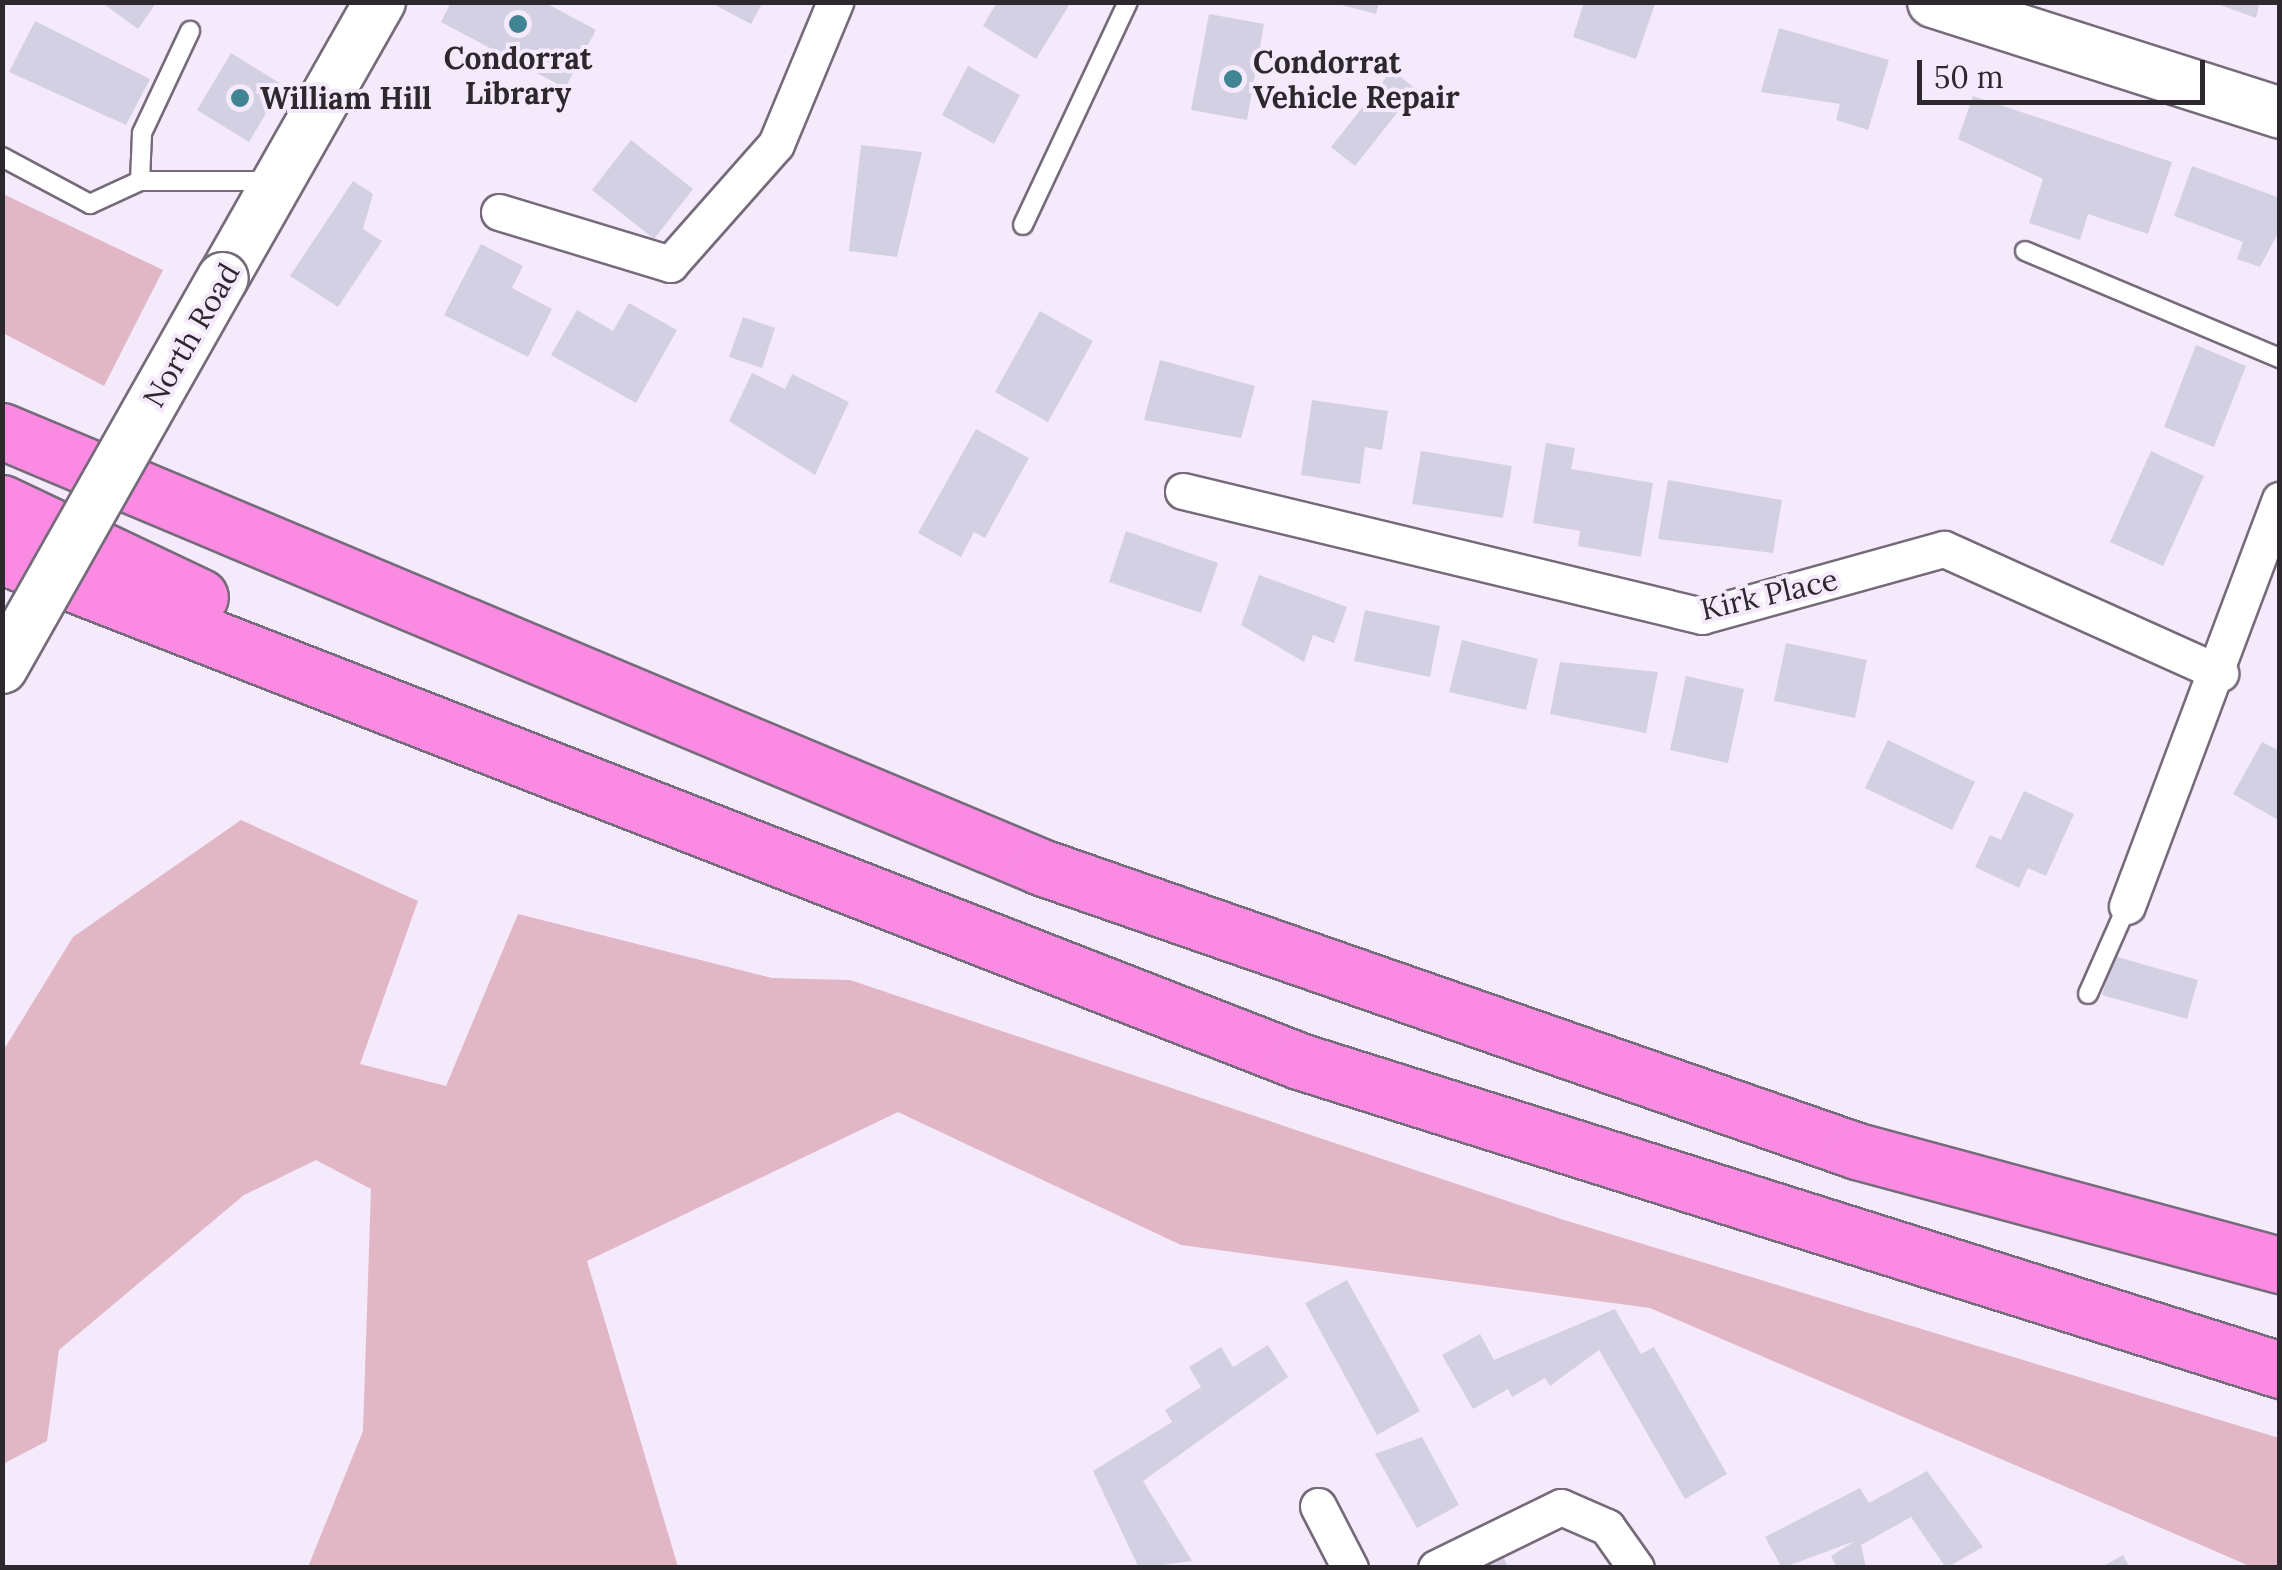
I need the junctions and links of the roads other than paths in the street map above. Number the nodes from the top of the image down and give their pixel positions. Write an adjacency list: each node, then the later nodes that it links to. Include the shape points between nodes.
1 (380, 2): 9 (main road, North Road)
2 (834, 2): 10 (street, via 776,144 670,264)
3 (1128, 2): 11 (lane)
4 (1933, 2): 6 (main road)
5 (190, 31): 8 (lane, via 142,133)
6 (2280, 113)
7 (2, 158): 8 (lane, via 90,204)
8 (140, 181): 9 (lane)
9 (278, 182): 19 (main road, North Road, bridge)
10 (499, 212)
11 (1022, 225)
12 (2024, 251): 13 (lane)
13 (2280, 358)
14 (2, 431): 24 (highway, via 1060,874 1858,1151)
15 (1183, 491): 20 (street, Kirk Place, via 1702,616 1944,549)
16 (2280, 500): 20 (street)
17 (2, 503): 21 (highway)
18 (2, 556): 21 (highway)
19 (2, 668)
20 (2220, 673): 22 (street)
21 (572, 775): 25 (highway, via 1299,1061)
22 (2127, 906): 23 (lane)
23 (2088, 994)
24 (2280, 1266)
25 (2280, 1370)
26 (1318, 1506): 27 (street)
27 (1350, 1568)
28 (1436, 1568): 29 (street, via 1562,1507 1607,1527)
29 (1636, 1568)

